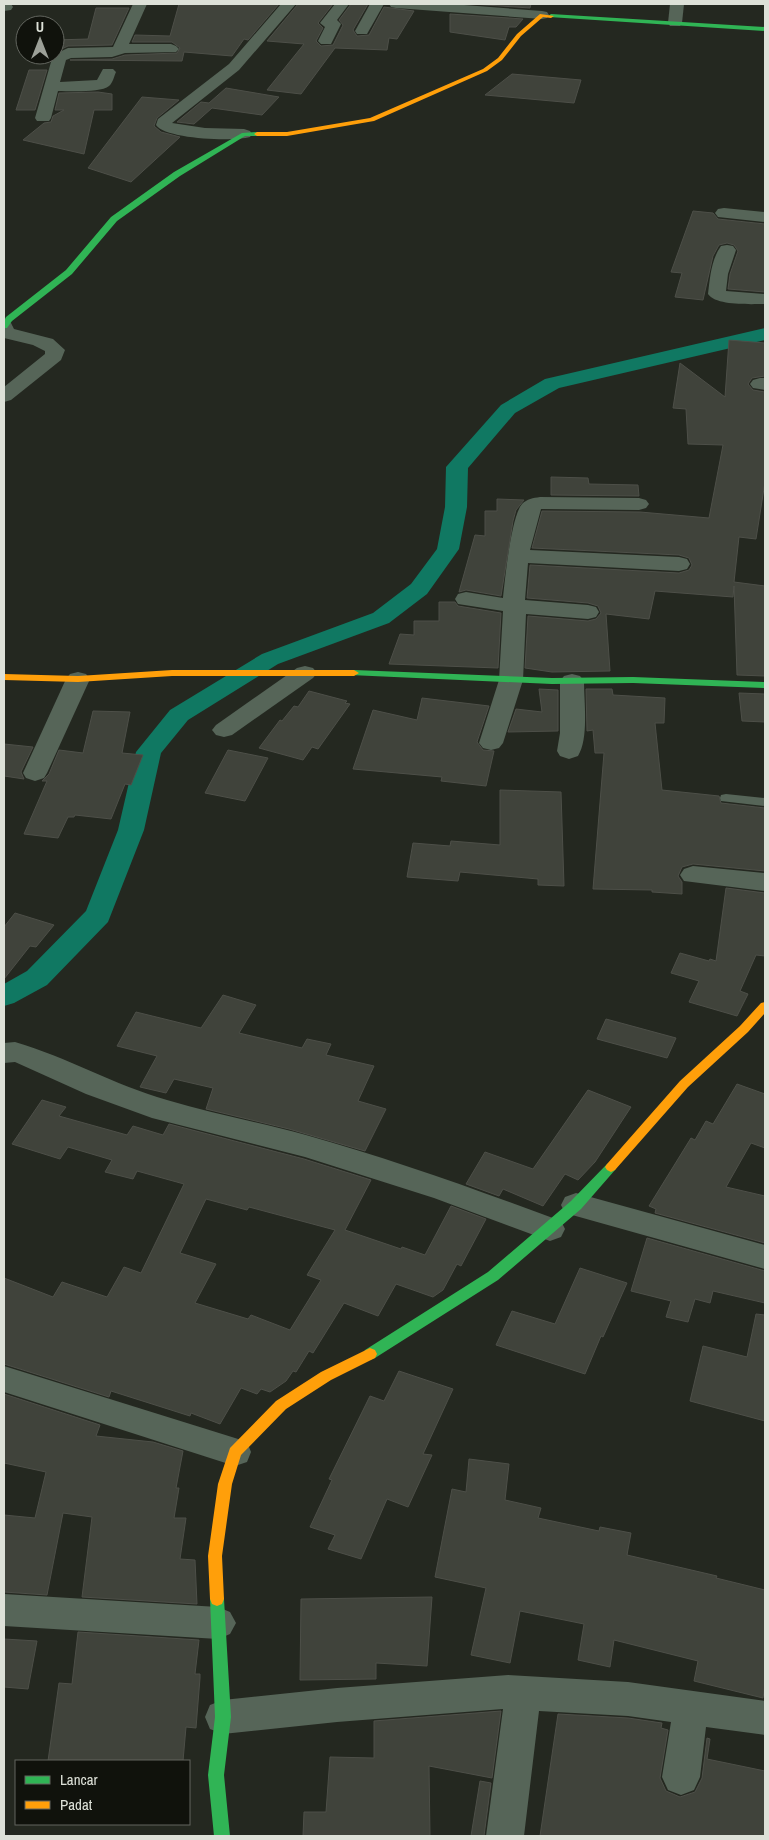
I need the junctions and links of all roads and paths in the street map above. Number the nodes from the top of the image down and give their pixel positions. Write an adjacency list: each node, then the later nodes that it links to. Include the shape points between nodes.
1 (140, 4): 12 (street)
2 (289, 4): 17 (street, via 234,67 164,122 169,128)
3 (342, 4): 11 (street, via 327,23 334,24)
4 (377, 4): 10 (street)
5 (396, 4): 7 (street)
6 (677, 4): 8 (street)
7 (542, 15): 8 (street); 17 (street, via 485,70 384,116 353,125 287,134)
8 (675, 24): 9 (street)
9 (765, 29)
10 (362, 31)
11 (326, 41)
12 (120, 48): 13 (street); 15 (street, via 112,52 61,55)
13 (171, 49)
14 (108, 72): 15 (street, via 100,85)
15 (51, 87): 16 (street)
16 (43, 118)
17 (244, 134): 22 (street, via 134,203 114,220 69,272 9,319)
18 (724, 213): 19 (street)
19 (765, 217)
20 (727, 250): 21 (street, via 717,294)
21 (765, 299)
22 (4, 327): 23 (street, via 7,333 42,342 55,350 54,356)
23 (4, 396)
24 (639, 504): 25 (street, via 535,504 530,508)
25 (518, 556): 26 (street); 28 (street)
26 (679, 564)
27 (466, 598): 28 (street)
28 (513, 606): 29 (street); 33 (street)
29 (588, 612)
30 (305, 673): 32 (street, via 172,673); 33 (street, via 413,674); 36 (street)
31 (4, 677): 32 (street)
32 (78, 679): 39 (street)
33 (511, 680): 34 (street); 37 (street)
34 (572, 681): 35 (street); 38 (street)
35 (765, 685)
36 (224, 730)
37 (492, 743)
38 (569, 751)
39 (35, 772)
40 (726, 798): 41 (lane)
41 (765, 802)
42 (693, 875): 43 (street)
43 (765, 882)
44 (765, 1006): 46 (street, via 684,1084)
45 (4, 1053): 47 (street, via 24,1055 96,1087 162,1110 306,1146 444,1190)
46 (576, 1205): 47 (street); 48 (street)
47 (550, 1229): 50 (street, via 493,1276 447,1307 281,1405)
48 (765, 1257)
49 (4, 1379): 50 (street)
50 (235, 1452): 52 (street, via 225,1484 215,1556)
51 (4, 1610): 52 (street)
52 (218, 1622): 55 (street)
53 (524, 1693): 54 (street, via 628,1699); 55 (street, via 337,1705); 59 (street)
54 (691, 1708): 56 (street); 57 (street)
55 (223, 1717): 58 (street, via 216,1775)
56 (765, 1718)
57 (681, 1777)
58 (222, 1836)
59 (505, 1836)

